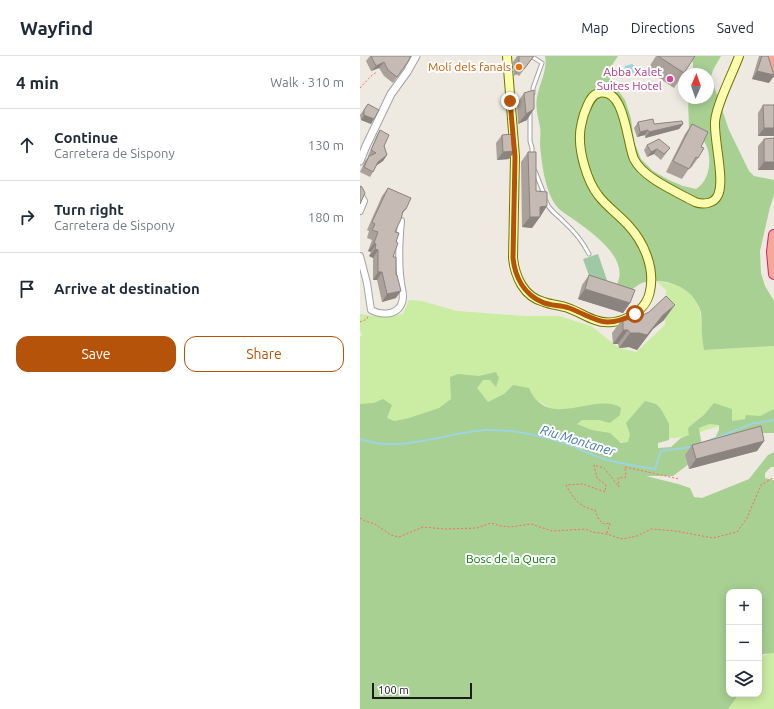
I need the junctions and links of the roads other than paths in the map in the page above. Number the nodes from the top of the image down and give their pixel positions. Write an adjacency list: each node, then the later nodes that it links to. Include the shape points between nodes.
1 (416, 56): 10 (street, via 408,72 391,94)
2 (507, 56): 4 (main road, via 514,100 518,157 513,258 516,274 528,293 542,302 567,308 596,321 611,323 635,314 644,304 650,293 652,277 644,249 628,225 596,194 583,161 580,135 588,103 599,93 608,93 612,96 619,106 632,153 639,168 695,202 708,203 717,197 721,183 715,118)
3 (531, 56): 7 (lane, via 542,63)
4 (739, 56)
5 (770, 56): 6 (highway)
6 (774, 71)
7 (531, 98)
8 (530, 111): 9 (lane, via 530,141 533,152 532,160)
9 (526, 158)
10 (360, 161)
11 (534, 169): 16 (lane, via 548,208 578,237)
12 (360, 194): 13 (street, via 364,201)
13 (360, 211)
14 (402, 221): 17 (street, via 398,247 403,296 402,304 396,310 387,313 371,310)
15 (774, 234): 18 (highway)
16 (588, 254)
17 (360, 256)
18 (774, 272)

